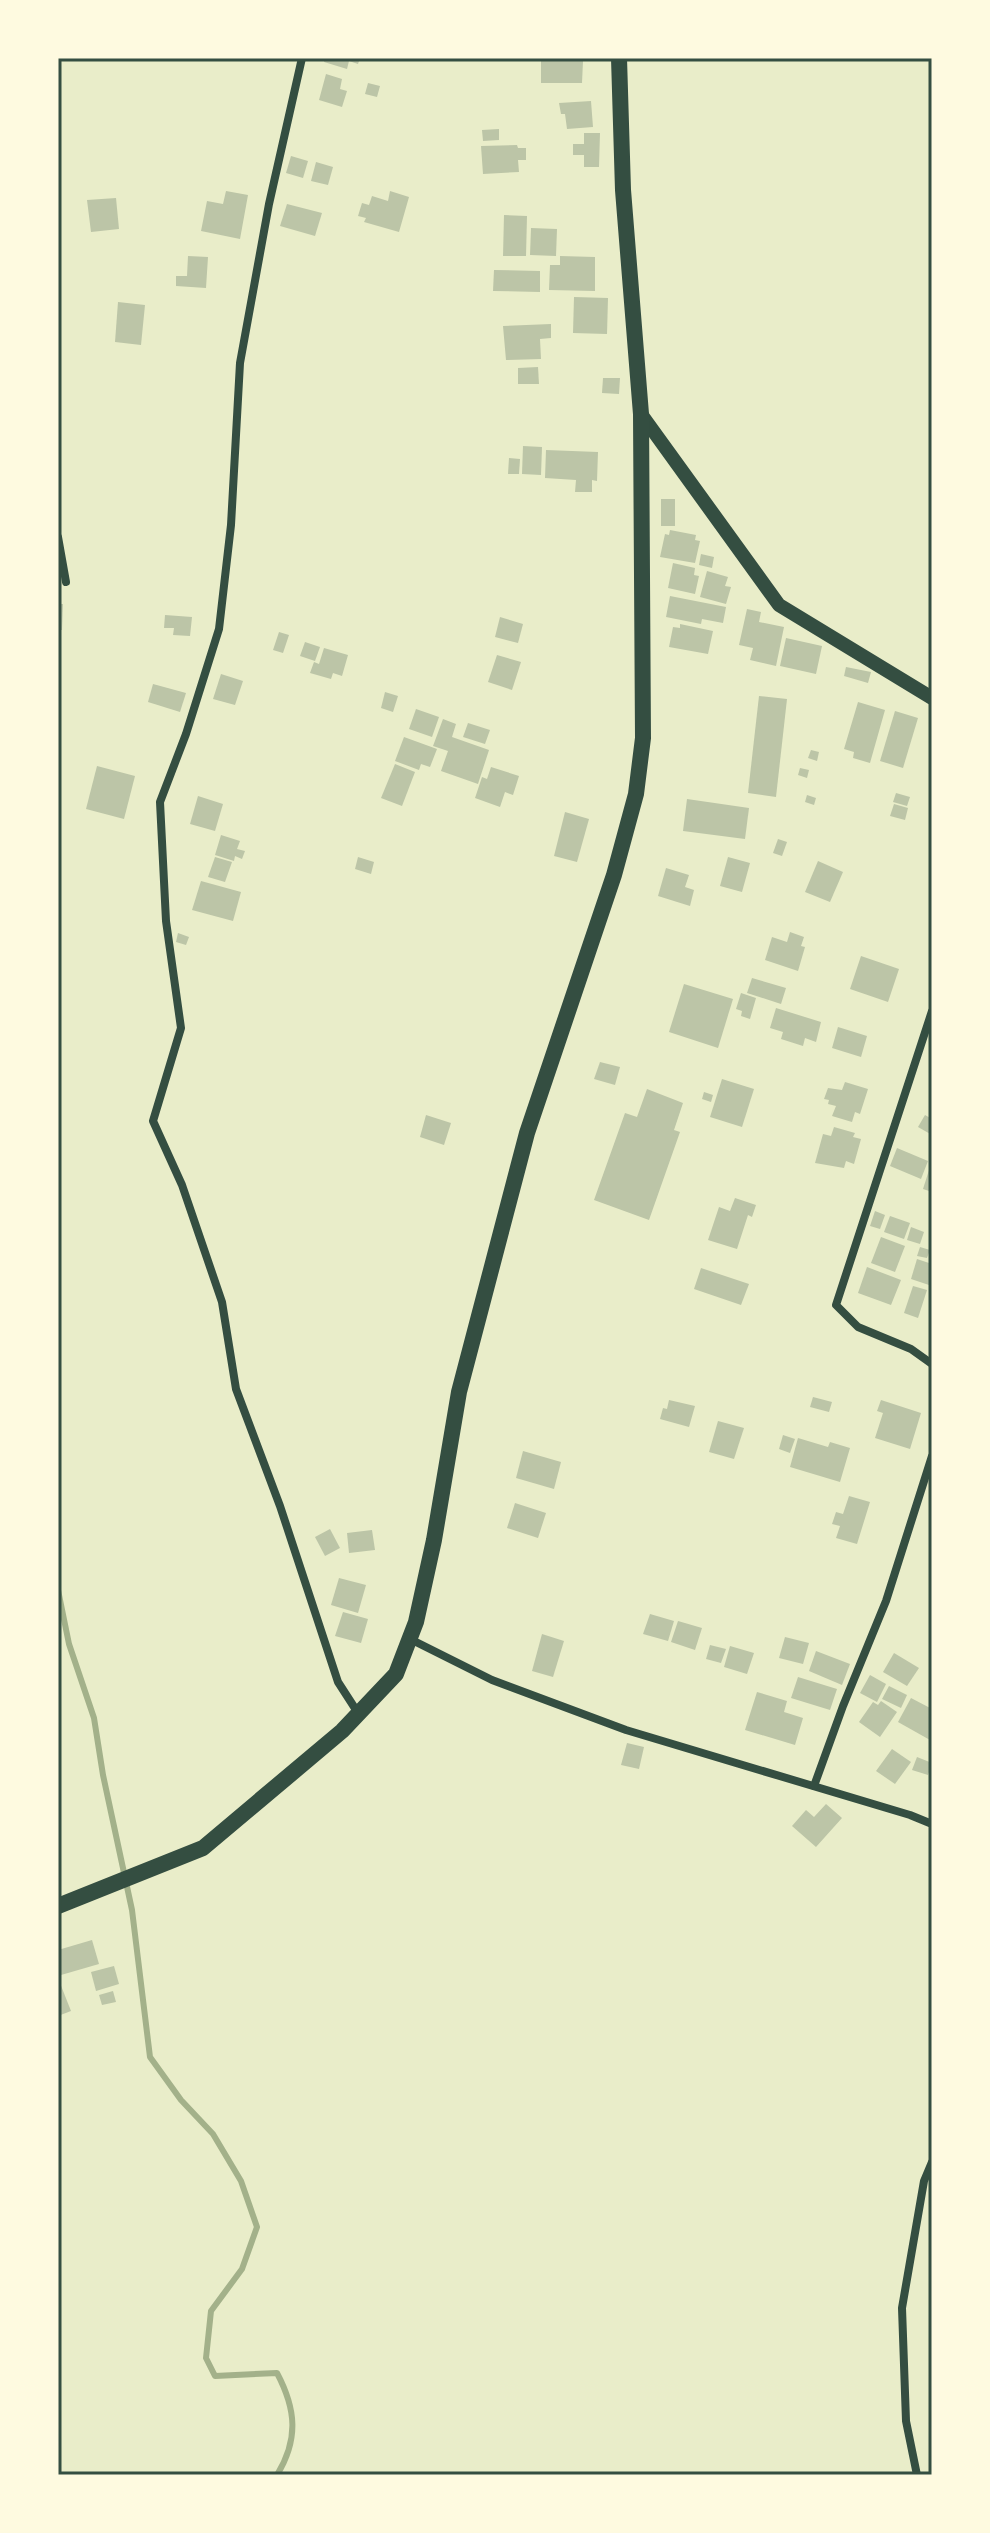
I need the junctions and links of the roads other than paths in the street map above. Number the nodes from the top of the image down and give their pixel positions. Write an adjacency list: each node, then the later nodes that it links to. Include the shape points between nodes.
1 (302, 58): 11 (street, via 240,363 219,629 160,802 166,921 181,1028 153,1121 182,1185 222,1302 236,1389 338,1682)
2 (619, 58): 3 (main road, via 623,190)
3 (641, 414): 6 (street, via 779,605); 10 (main road, via 643,738 636,794 527,1133 459,1392 434,1540)
4 (58, 537): 5 (street)
5 (66, 582)
6 (932, 698)
7 (932, 1011): 8 (street, via 836,1305 858,1327 911,1349)
8 (932, 1364)
9 (932, 1456): 12 (street, via 886,1601)
10 (410, 1639): 11 (main road, via 396,1674); 12 (street, via 492,1680 626,1730)
11 (358, 1713): 14 (main road, via 203,1848)
12 (814, 1786): 13 (street)
13 (932, 1824)
14 (58, 1906)
15 (932, 2162): 16 (street, via 924,2181 902,2308 906,2421)
16 (917, 2475)

